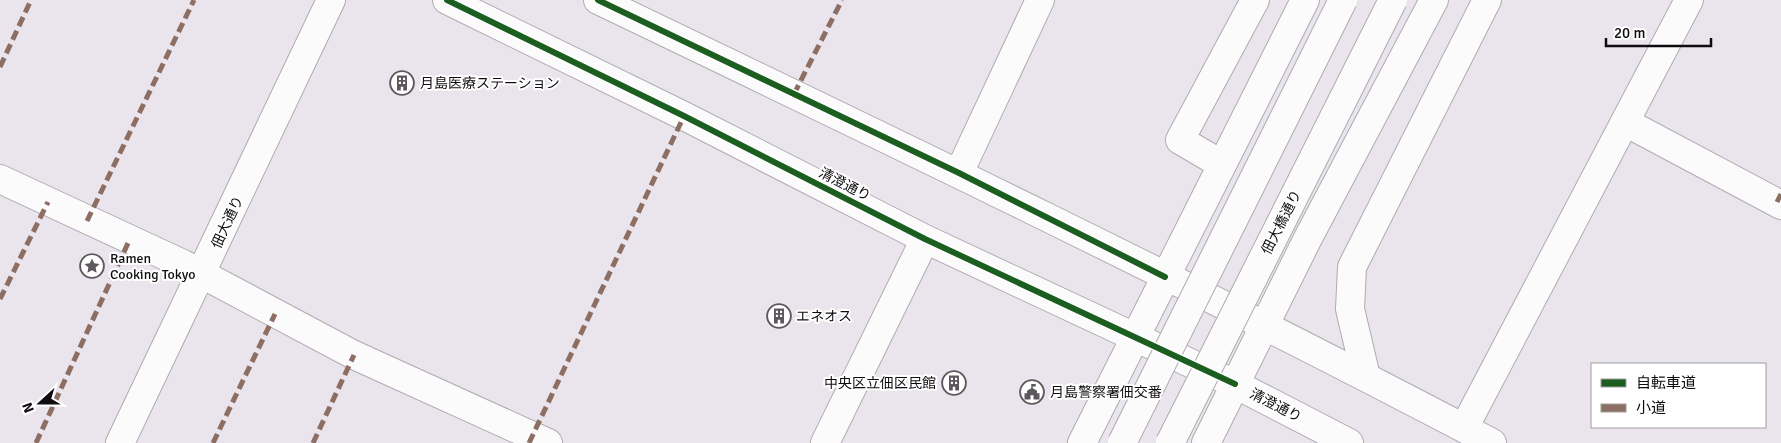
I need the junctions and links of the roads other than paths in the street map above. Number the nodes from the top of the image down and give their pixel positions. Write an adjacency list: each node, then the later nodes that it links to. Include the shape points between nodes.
1 (331, 0): 18 (main road, 佃大通り)
2 (447, 0): 17 (main road, 清澄通り)
3 (598, 0): 14 (main road)
4 (1040, 0): 14 (main road)
5 (1255, 0): 13 (main road, via 1180,140)
6 (1305, 0): 13 (main road)
7 (1343, 0): 29 (main road, bridge)
8 (1393, 0): 30 (main road, 佃大橋通り, bridge)
9 (1434, 0): 20 (main road)
10 (1488, 0): 22 (main road, via 1352,267 1350,309)
11 (1689, 0): 12 (main road)
12 (1625, 122): 16 (main road); 24 (main road)
13 (1221, 164): 19 (main road)
14 (959, 173): 19 (main road)
15 (0, 179): 18 (main road)
16 (1781, 204)
17 (925, 239): 21 (main road, 清澄通り); 27 (main road)
18 (201, 275): 25 (main road, 佃大通り); 26 (main road, via 354,355)
19 (1165, 277): 20 (main road); 21 (main road)
20 (1265, 325): 22 (main road); 23 (main road)
21 (1135, 336): 23 (main road, 清澄通り); 28 (main road)
22 (1366, 377): 24 (main road)
23 (1235, 384): 31 (main road); 32 (main road, 清澄通り)
24 (1464, 428): 33 (main road)
25 (120, 443)
26 (548, 443)
27 (825, 443)
28 (1082, 443)
29 (1122, 443)
30 (1170, 443)
31 (1206, 443)
32 (1349, 443)
33 (1492, 443)

